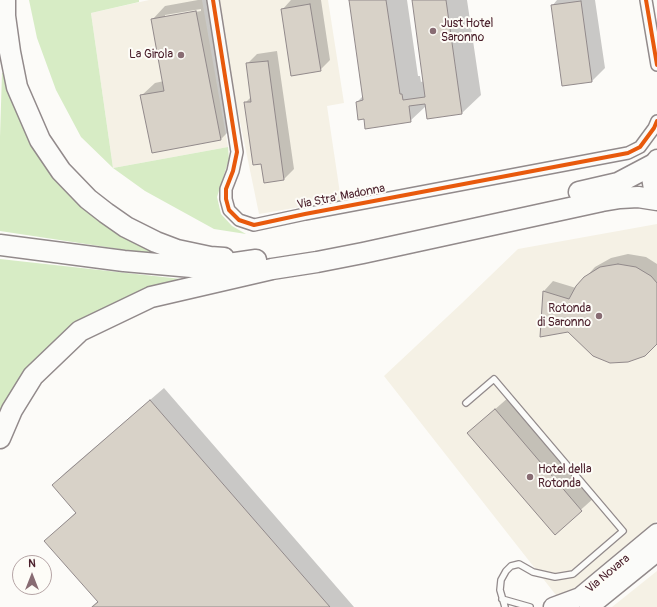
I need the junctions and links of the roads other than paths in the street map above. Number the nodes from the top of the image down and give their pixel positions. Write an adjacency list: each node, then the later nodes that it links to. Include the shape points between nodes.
1 (5, 0): 9 (highway, via 10,52 17,87 40,140 61,171 88,199 126,227 177,250 210,257)
2 (213, 0): 5 (street, Via Stra' Madonna, via 237,152 226,189 226,199 229,210 239,220 254,225 628,153 640,147)
3 (646, 0): 4 (street)
4 (657, 65)
5 (657, 120)
6 (655, 161): 7 (main road, via 651,176 652,189); 9 (highway, via 618,183 309,252)
7 (657, 199): 9 (highway, via 620,198 602,201 317,262)
8 (2, 246): 9 (highway, via 201,268 238,270)
9 (270, 264): 11 (highway, via 151,297 80,331 33,376 12,410)
10 (466, 403): 14 (lane, via 494,380 623,531 573,574 555,577 533,572 519,564 511,566 501,580)
11 (0, 438)
12 (657, 534): 17 (main road, Via Novara, via 580,597)
13 (657, 552): 18 (main road, Via Novara)
14 (502, 599): 15 (lane); 16 (lane)
15 (505, 607)
16 (530, 607)
17 (553, 607)
18 (589, 607)

